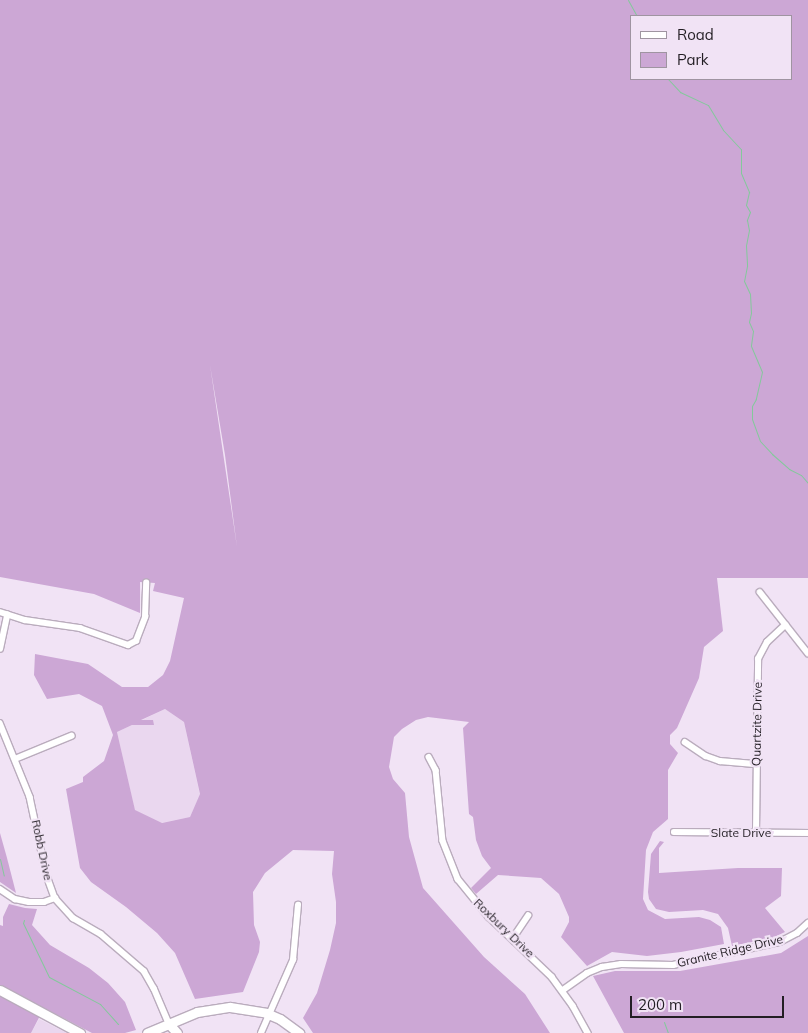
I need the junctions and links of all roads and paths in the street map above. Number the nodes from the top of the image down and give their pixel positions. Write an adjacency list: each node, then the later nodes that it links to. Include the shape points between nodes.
1 (146, 583): 4 (street, via 146,614 132,644 122,644 80,628)
2 (760, 592): 5 (street)
3 (0, 612): 4 (street)
4 (7, 615): 6 (street)
5 (785, 625): 7 (street); 13 (street, Quartzite Drive, via 766,642 758,659)
6 (0, 649)
7 (808, 653)
8 (0, 723): 12 (street, Robb Drive)
9 (71, 736): 12 (street)
10 (685, 742): 13 (street, via 720,761)
11 (429, 757): 22 (street, Roxbury Drive, via 436,770 441,831 454,872 474,901)
12 (15, 759): 18 (street, Robb Drive, via 30,797)
13 (757, 764): 15 (street, Quartzite Drive)
14 (674, 832): 15 (street, Slate Drive)
15 (756, 833): 16 (street, Slate Drive)
16 (808, 833)
17 (0, 889): 18 (street, via 15,899 29,902)
18 (55, 898): 26 (street, Robb Drive, via 73,918 102,934 144,971)
19 (298, 905): 25 (street, via 293,960)
20 (528, 916): 22 (street)
21 (808, 923): 24 (street, Granite Ridge Drive, via 780,942 739,952 673,965 602,966)
22 (513, 938): 24 (street, Roxbury Drive)
23 (0, 990): 27 (street)
24 (563, 990): 32 (street, Roxbury Drive)
25 (269, 1014): 26 (street, via 243,1007 218,1007 197,1012); 30 (street); 31 (street)
26 (169, 1028): 28 (street); 29 (street, Robb Drive)
27 (80, 1033)
28 (147, 1033)
29 (177, 1033)
30 (261, 1033)
31 (299, 1033)
32 (588, 1033)

